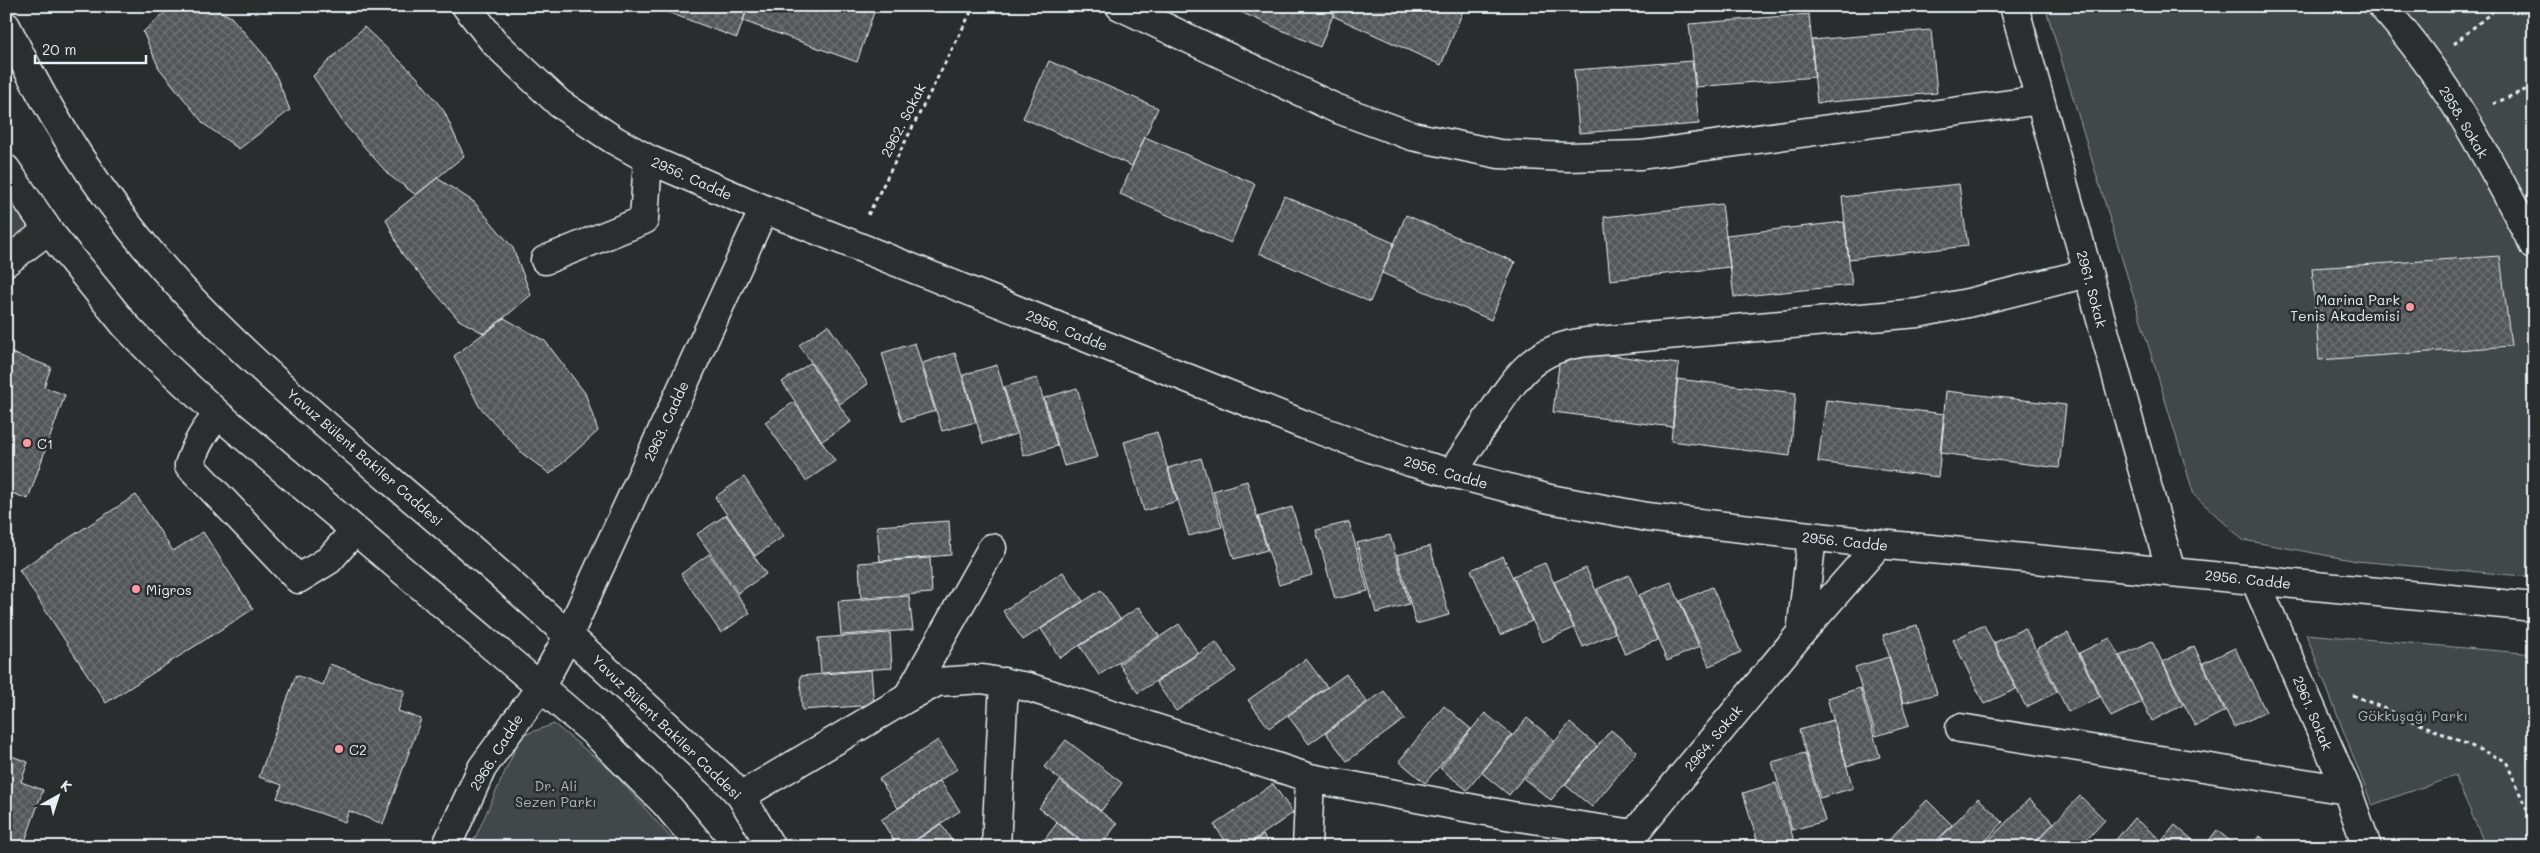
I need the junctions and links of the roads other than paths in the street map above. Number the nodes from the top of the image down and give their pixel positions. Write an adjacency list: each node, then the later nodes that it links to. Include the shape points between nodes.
1 (466, 6): 7 (street, 2956. Cadde, via 494,42 560,104)
2 (1120, 6): 6 (street, via 1334,108 1412,136 1499,154 1567,157 1641,155)
3 (2014, 6): 6 (street, 2961. Sokak)
4 (2382, 6): 11 (street, 2958. Sokak, via 2429,65 2462,117)
5 (6, 26): 25 (street, Yavuz Bülent Bakiler Caddesi, via 82,158 127,222 180,287 278,383)
6 (2040, 100): 14 (street, 2961. Sokak)
7 (648, 159): 9 (street, 2956. Cadde); 12 (street, via 644,220)
8 (6, 169): 10 (street)
9 (764, 209): 16 (street, 2956. Cadde, via 1340,438); 25 (street, 2963. Cadde)
10 (48, 230): 13 (street); 15 (street, via 125,325)
11 (2534, 246)
12 (545, 260)
13 (6, 262)
14 (2088, 273): 16 (street, via 1918,313 1561,346 1537,358 1518,375); 21 (street, 2961. Sokak)
15 (219, 415): 17 (street); 17 (street, via 204,432 189,465 298,579 329,560)
16 (1451, 474): 18 (street, 2956. Cadde, via 1618,512)
17 (355, 530): 27 (street)
18 (1812, 538): 19 (street, 2956. Cadde); 24 (street)
19 (1879, 544): 21 (street, 2956. Cadde); 24 (street, 2964. Sokak)
20 (992, 548): 28 (street)
21 (2171, 572): 22 (street, 2956. Cadde)
22 (2255, 580): 23 (street, 2956. Cadde); 31 (street, 2961. Sokak)
23 (2534, 607)
24 (1801, 633): 33 (street, 2964. Sokak)
25 (569, 634): 27 (street, 2963. Cadde); 32 (street, Yavuz Bülent Bakiler Caddesi)
26 (1004, 682): 28 (street, via 974,679 937,682); 30 (street, via 1028,686); 37 (street)
27 (540, 688): 34 (street, 2966. Cadde, via 482,768); 35 (street, via 633,768)
28 (906, 698): 32 (street)
29 (1960, 728): 31 (street)
30 (1310, 778): 33 (street); 38 (street)
31 (2347, 790): 39 (street, 2961. Sokak)
32 (741, 796): 36 (street, Yavuz Bülent Bakiler Caddesi)
33 (1634, 840)
34 (446, 847)
35 (702, 847)
36 (771, 847)
37 (996, 847)
38 (1308, 847)
39 (2367, 847)

